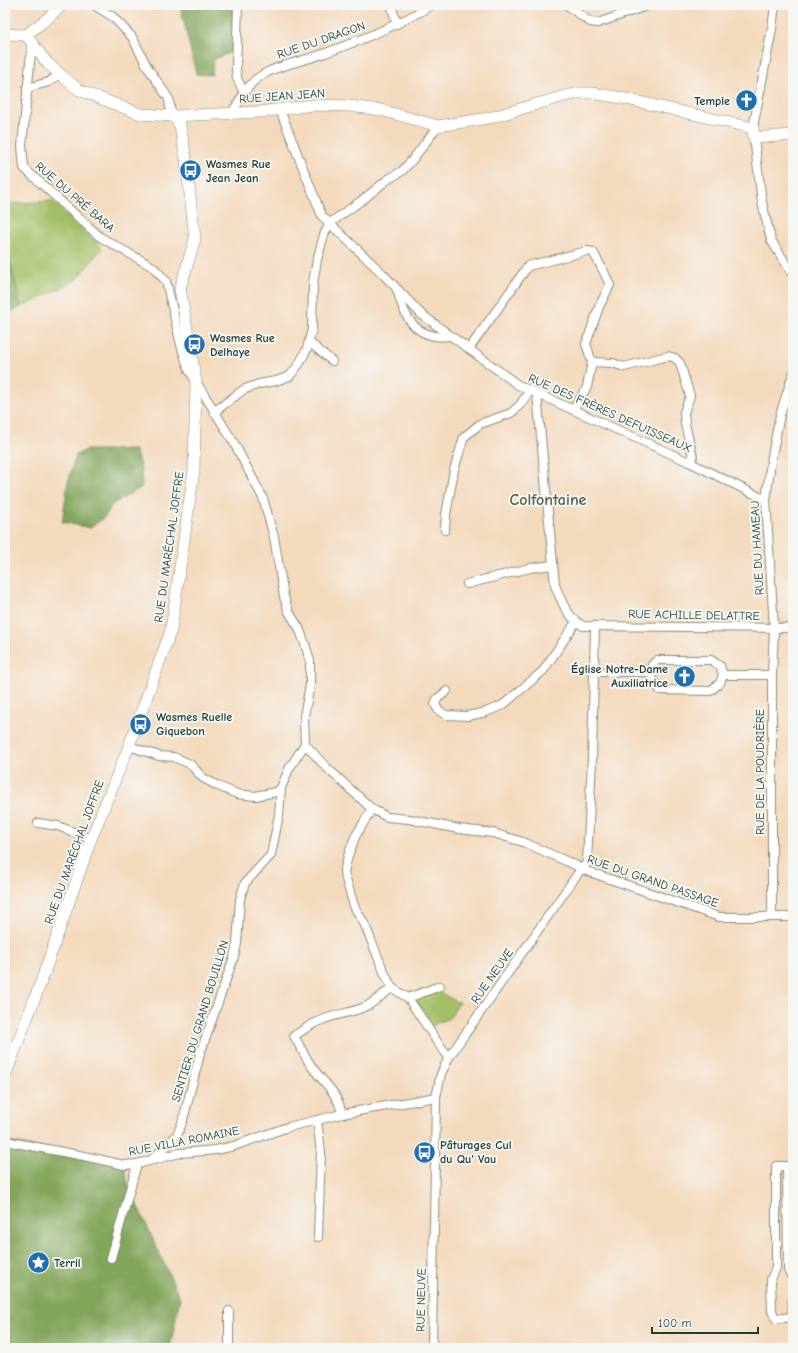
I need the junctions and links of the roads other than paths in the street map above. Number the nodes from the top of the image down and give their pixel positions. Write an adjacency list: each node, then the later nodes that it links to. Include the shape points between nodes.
1 (62, 5): 11 (street)
2 (94, 5): 17 (street, RUE DU MARÉCHAL JOFFRE, via 113,17 132,37 148,68 169,99)
3 (238, 5): 14 (street, via 236,68 237,78)
4 (391, 5): 9 (street)
5 (432, 5): 9 (street, RUE DU DRAGON)
6 (567, 5): 7 (street, via 590,22 598,23)
7 (649, 5)
8 (775, 5): 19 (street)
9 (397, 24): 14 (street, RUE DU DRAGON, via 315,57 272,70 261,75)
10 (5, 34): 11 (street)
11 (29, 39): 12 (street, RUE JEAN JEAN); 13 (street, RUE DU PRÉ BARA)
12 (59, 74): 13 (street, via 49,82); 17 (street, RUE JEAN JEAN, via 79,90 140,114)
13 (27, 88): 30 (street, RUE DU PRÉ BARA, via 22,146 24,168 100,237 153,267 166,281 181,345)
14 (244, 93): 16 (street, RUE DU DRAGON)
15 (280, 110): 16 (street, RUE JEAN JEAN); 18 (street, RUE JEAN JEAN, via 313,105 349,106 381,110); 21 (street, RUE DES FRÈRES DEFUISSEAUX, via 322,216)
16 (232, 113): 17 (street, RUE JEAN JEAN)
17 (173, 116): 30 (street, RUE DU MARÉCHAL JOFFRE, via 180,125 195,239 180,289)
18 (438, 126): 19 (street, via 489,118 561,97 592,93 622,98); 21 (street, via 402,171)
19 (754, 133): 20 (street); 22 (street, via 762,202 770,240)
20 (793, 135)
21 (330, 223): 23 (street, RUE DES FRÈRES DEFUISSEAUX); 25 (street, via 317,260)
22 (793, 275)
23 (397, 289): 24 (street, RUE DES FRÈRES DEFUISSEAUX, via 421,314); 24 (street, RUE DES FRÈRES DEFUISSEAUX, via 407,319 420,331 434,336)
24 (451, 336): 26 (street, RUE DES FRÈRES DEFUISSEAUX)
25 (309, 342): 27 (street); 33 (street, via 299,364 290,376 243,390)
26 (469, 349): 28 (street, via 528,266 587,251 593,252 610,285 586,344); 31 (street, RUE DES FRÈRES DEFUISSEAUX, via 518,385)
27 (332, 361)
28 (592, 362): 32 (street, via 587,387); 34 (street, via 613,363 624,368 668,356 675,358 680,364 690,396 684,412 693,458)
29 (793, 374): 35 (street, RUE DU HAMEAU, via 780,415)
30 (196, 382): 33 (street, RUE DU PRÉ BARA); 49 (street, RUE DU MARÉCHAL JOFFRE, via 194,470 171,630)
31 (534, 392): 32 (street, RUE DES FRÈRES DEFUISSEAUX); 36 (street, via 512,413 480,424 464,437 454,470); 37 (street)
32 (573, 410): 34 (street, RUE DES FRÈRES DEFUISSEAUX)
33 (214, 412): 48 (street, RUE DU PRÉ BARA, via 263,498 274,537 284,597 289,612 299,628 310,661 310,685 304,716)
34 (689, 462): 35 (street, RUE DES FRÈRES DEFUISSEAUX)
35 (766, 500): 41 (street, RUE DU HAMEAU)
36 (445, 530)
37 (552, 565): 38 (street); 39 (street, via 555,586 563,606)
38 (467, 584)
39 (576, 622): 40 (street, RUE ACHILLE DELATTRE, via 583,626); 47 (street, via 543,671 503,705 468,716 446,715 438,710 435,704)
40 (595, 626): 41 (street, RUE ACHILLE DELATTRE); 43 (street, RUE NEUVE)
41 (774, 628): 42 (street, RUE ACHILLE DELATTRE); 45 (street, RUE DE LA POUDRIÈRE)
42 (793, 628)
43 (594, 672): 44 (street); 54 (street, RUE NEUVE, via 587,863)
44 (650, 672): 46 (street, via 656,660 711,660 720,666); 46 (street, via 660,690 710,691 720,683)
45 (772, 674): 46 (street); 55 (street, RUE DE LA POUDRIÈRE)
46 (723, 675)
47 (447, 691)
48 (306, 744): 50 (street, SENTIER DU GRAND BOUILLON, via 289,769); 51 (street, RUE DU GRAND PASSAGE, via 326,767)
49 (128, 746): 50 (street, via 159,756 174,757 190,764 204,778 237,794 255,796 276,792); 53 (street, RUE DU MARÉCHAL JOFFRE)
50 (281, 788): 66 (street, SENTIER DU GRAND BOUILLON, via 272,855 245,883 240,899 234,957 200,1054 183,1120 178,1133 169,1144)
51 (372, 809): 54 (street, RUE DU GRAND PASSAGE, via 387,817 493,833 523,842 575,864); 58 (street, via 355,837 344,872 354,906)
52 (38, 823): 53 (street, via 58,826)
53 (90, 839): 61 (street, RUE DU MARÉCHAL JOFFRE, via 41,982)
54 (581, 869): 55 (street, RUE DU GRAND PASSAGE, via 719,917); 60 (street, RUE NEUVE)
55 (772, 916): 56 (street, RUE DU GRAND PASSAGE)
56 (793, 917)
57 (440, 986): 59 (street)
58 (392, 988): 59 (street); 63 (street, via 366,1006 323,1020 294,1036 310,1065 334,1093)
59 (408, 998): 60 (street)
60 (449, 1057): 62 (street, RUE NEUVE, via 441,1074)
61 (5, 1076)
62 (436, 1097): 63 (street, RUE VILLA ROMAINE); 75 (street, RUE NEUVE)
63 (342, 1114): 64 (street, RUE VILLA ROMAINE)
64 (317, 1120): 66 (street, RUE VILLA ROMAINE, via 234,1146 180,1153); 69 (street, via 321,1152)
65 (5, 1142): 67 (street, RUE VILLA ROMAINE, via 124,1164)
66 (147, 1162): 67 (street, RUE VILLA ROMAINE)
67 (137, 1164): 70 (street)
68 (790, 1166): 71 (street, via 788,1270); 72 (street, via 776,1166 776,1268 771,1279 772,1311 776,1319 792,1317)
69 (318, 1237)
70 (111, 1258)
71 (793, 1278)
72 (793, 1298)
73 (229, 1311): 74 (street)
74 (229, 1348)
75 (432, 1348)

